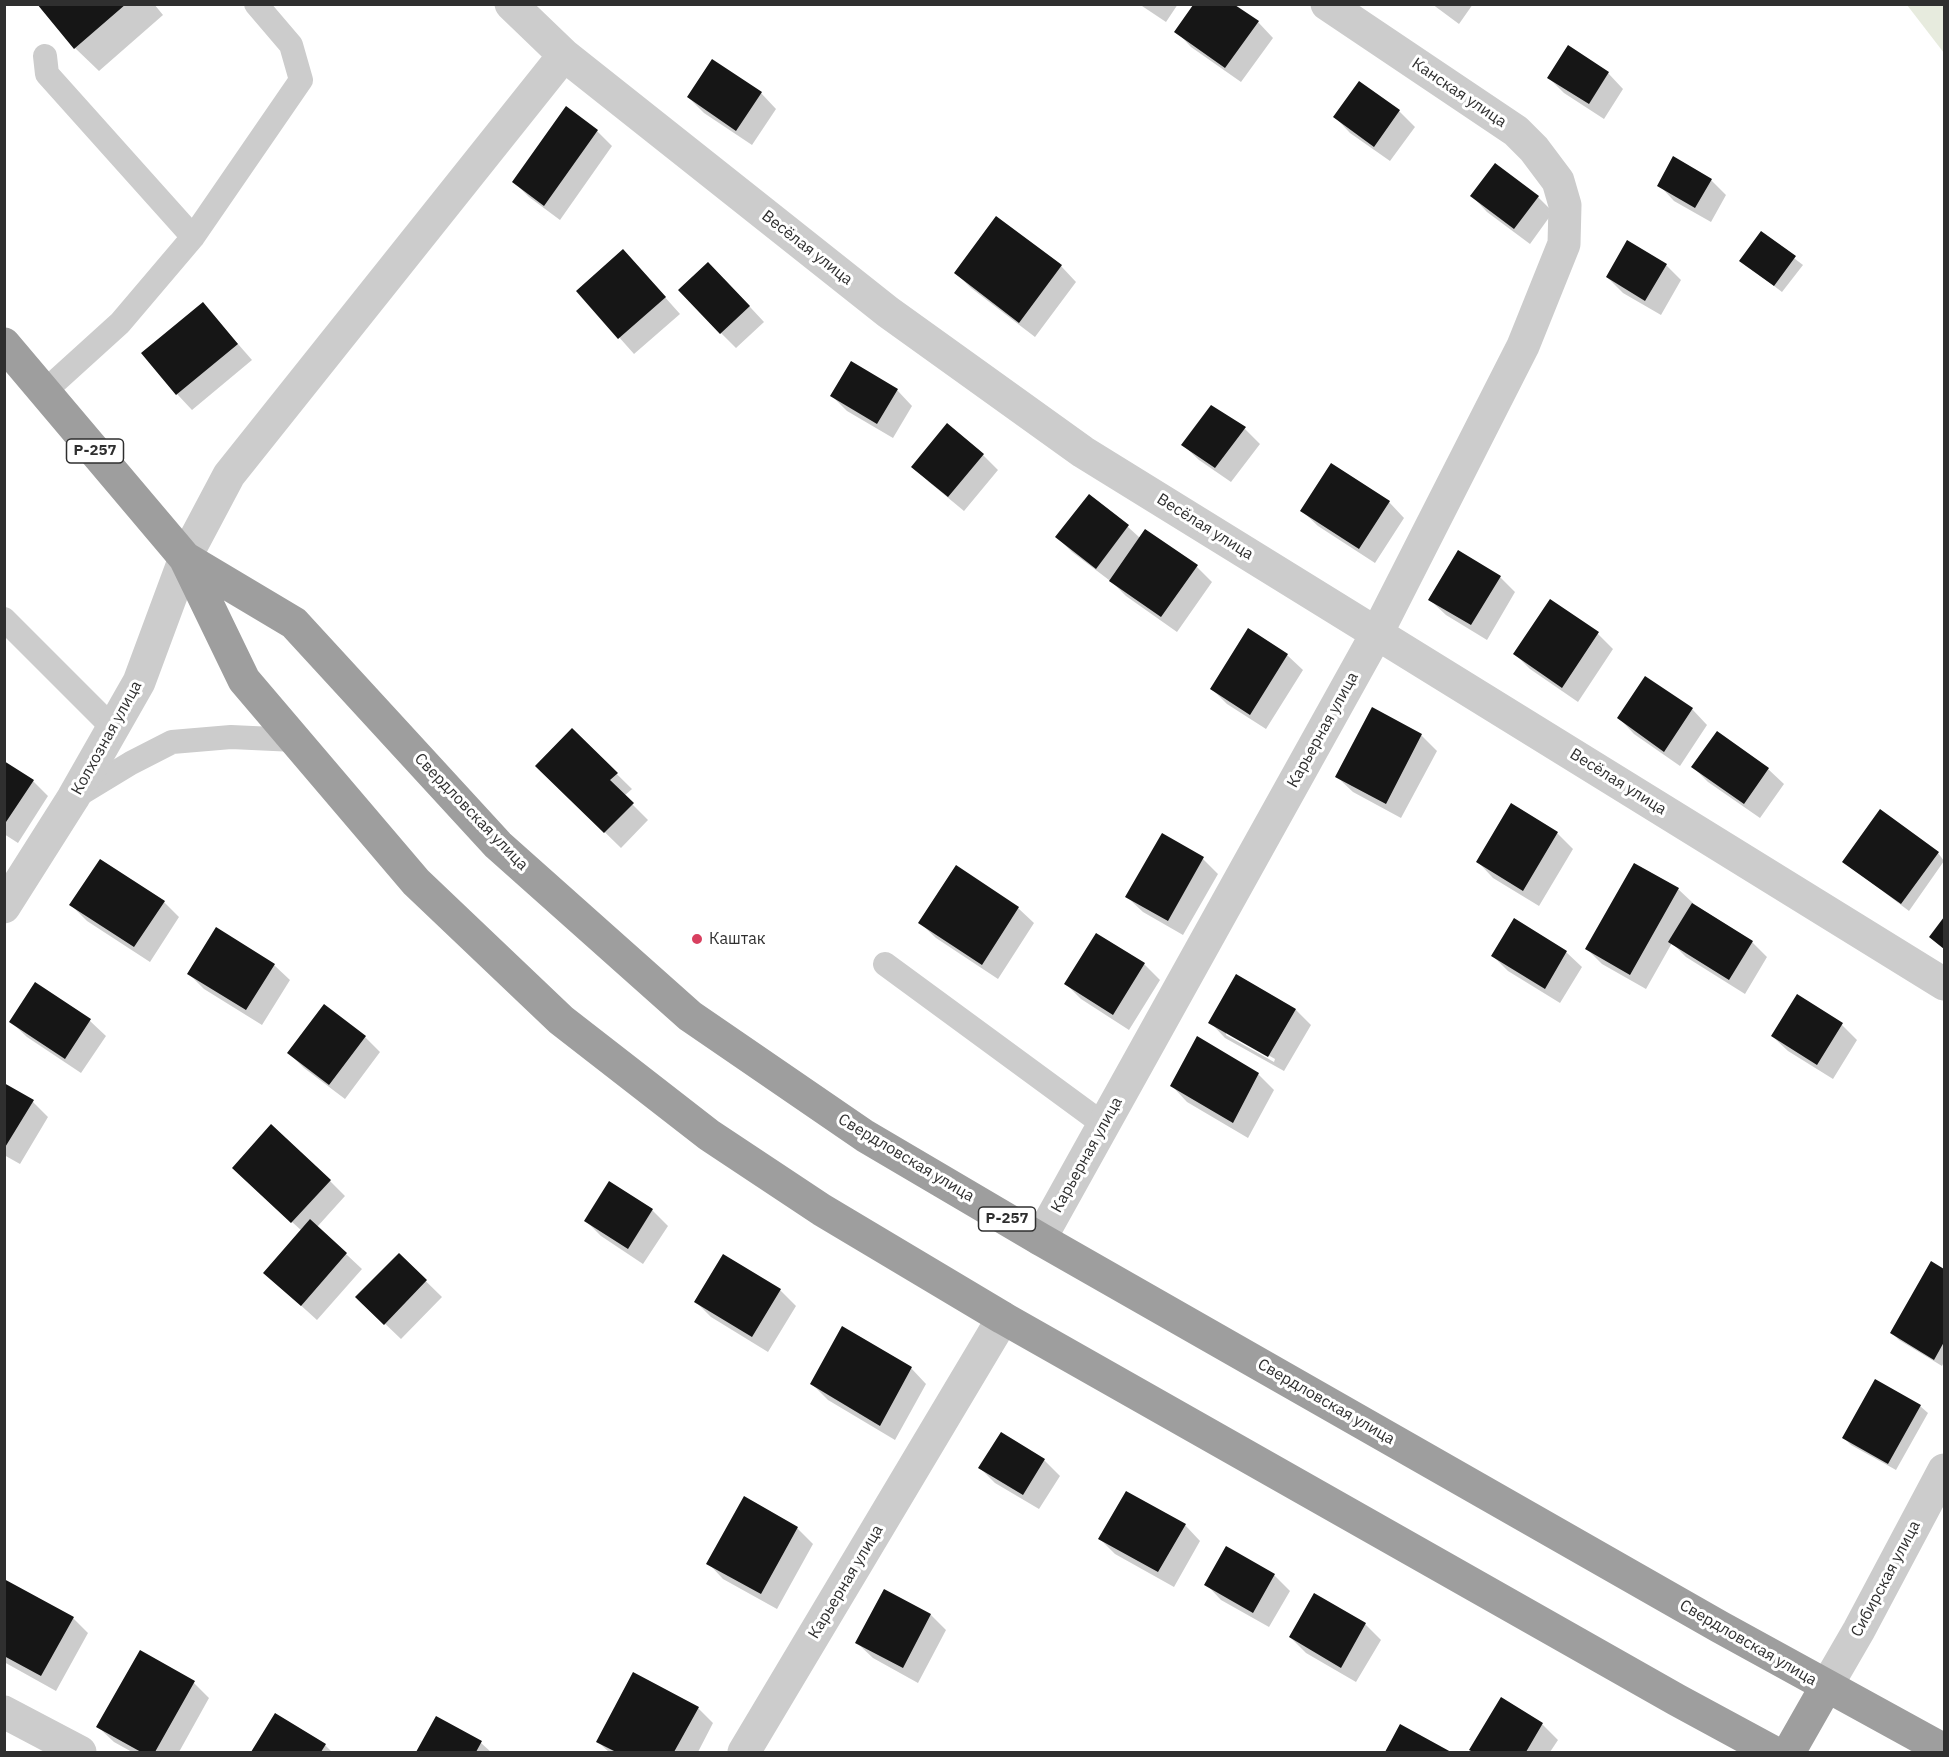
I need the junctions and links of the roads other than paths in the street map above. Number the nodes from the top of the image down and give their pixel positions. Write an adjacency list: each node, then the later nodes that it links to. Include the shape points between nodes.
1 (256, 4): 7 (lane, via 291,45 301,80)
2 (1327, 4): 6 (street, Канская улица, via 1516,131 1558,181)
3 (522, 11): 4 (street, Весёлая улица)
4 (564, 55): 10 (street, Колхозная улица, via 228,475); 12 (street, Весёлая улица, via 888,312 1074,445)
5 (45, 56): 7 (lane, via 47,74)
6 (1565, 205): 12 (street, Карьерная улица, via 1564,244 1523,346)
7 (193, 237): 9 (lane, via 120,323)
8 (4, 344): 9 (highway, Свердловская улица / Р-257)
9 (45, 391): 10 (highway, Свердловская улица / Р-257)
10 (185, 558): 13 (street, Колхозная улица, via 139,682); 14 (highway, Свердловская улица, via 244,680); 20 (highway, Свердловская улица / Р-257, via 294,623 498,845 690,1016 865,1136)
11 (4, 619): 13 (lane)
12 (1377, 633): 18 (street, Весёлая улица); 19 (street, Карьерная улица)
13 (112, 728): 15 (street, Колхозная улица)
14 (295, 740): 15 (lane, via 231,737 172,742); 21 (highway, Свердловская улица, via 416,882 561,1020 709,1135 822,1210)
15 (73, 798): 16 (street, Колхозная улица)
16 (4, 907)
17 (885, 964): 19 (lane)
18 (1944, 984)
19 (1103, 1124): 20 (street, Карьерная улица)
20 (1040, 1239): 23 (highway, Свердловская улица / Р-257)
21 (1003, 1318): 27 (street, Карьерная улица); 28 (highway, Свердловская улица)
22 (1944, 1470): 23 (street, Сибирская улица)
23 (1826, 1687): 25 (highway, Свердловская улица / Р-257); 29 (highway)
24 (4, 1712): 26 (street)
25 (1938, 1747)
26 (80, 1752)
27 (744, 1752)
28 (1773, 1752)
29 (1789, 1752)

